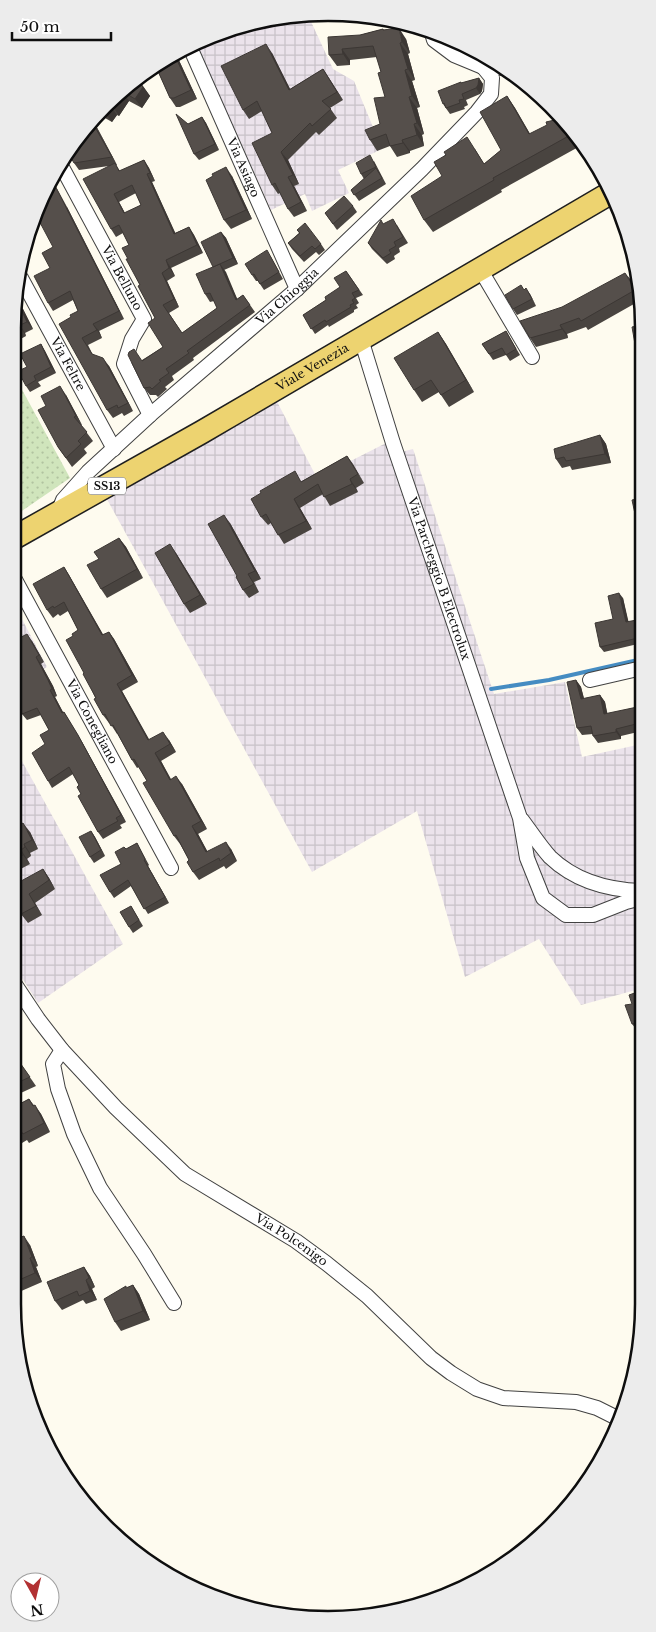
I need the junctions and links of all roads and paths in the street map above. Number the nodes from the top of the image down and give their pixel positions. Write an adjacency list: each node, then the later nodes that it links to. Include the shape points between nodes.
1 (436, 42): 3 (street, via 454,55)
2 (192, 53): 9 (street, Via Asiago)
3 (483, 67): 4 (street); 9 (street, Via Chioggia, via 492,78 490,94 477,112)
4 (489, 67)
5 (64, 171): 12 (street, Via Belluno, via 144,319 132,339 124,364)
6 (605, 196): 7 (main road, Viale Venezia / SS13)
7 (480, 269): 10 (main road, Viale Venezia / SS13); 11 (street)
8 (25, 284): 13 (street, Via Feltre)
9 (297, 289): 12 (street, Via Chioggia)
10 (361, 339): 14 (main road, Viale Venezia / SS13); 19 (street, Via Parcheggio B Electrolux)
11 (532, 357)
12 (150, 415): 13 (street, Via Chioggia)
13 (114, 449): 14 (street, Via Chioggia, via 63,500)
14 (58, 513): 15 (main road, Viale Venezia / SS13)
15 (21, 535)
16 (21, 591): 20 (street, Via Conegliano)
17 (635, 670): 18 (street)
18 (590, 680)
19 (520, 818): 21 (street, Via Parcheggio B Electrolux, via 550,856 567,871); 24 (street, Via Parcheggio B Electrolux, via 527,858 543,898 566,915 594,915)
20 (171, 868)
21 (611, 888): 22 (street, Via Parcheggio B Electrolux); 24 (street)
22 (635, 891)
23 (635, 900): 24 (street, Via Parcheggio B Electrolux)
24 (612, 908)
25 (21, 994): 26 (street, Via Polcenigo)
26 (62, 1050): 27 (street, via 53,1064 58,1090 74,1134 100,1188); 28 (street, Via Polcenigo, via 136,1129 184,1174 296,1241 326,1263 367,1296 450,1373 477,1389 503,1398 576,1402)
27 (174, 1303)
28 (613, 1416)

